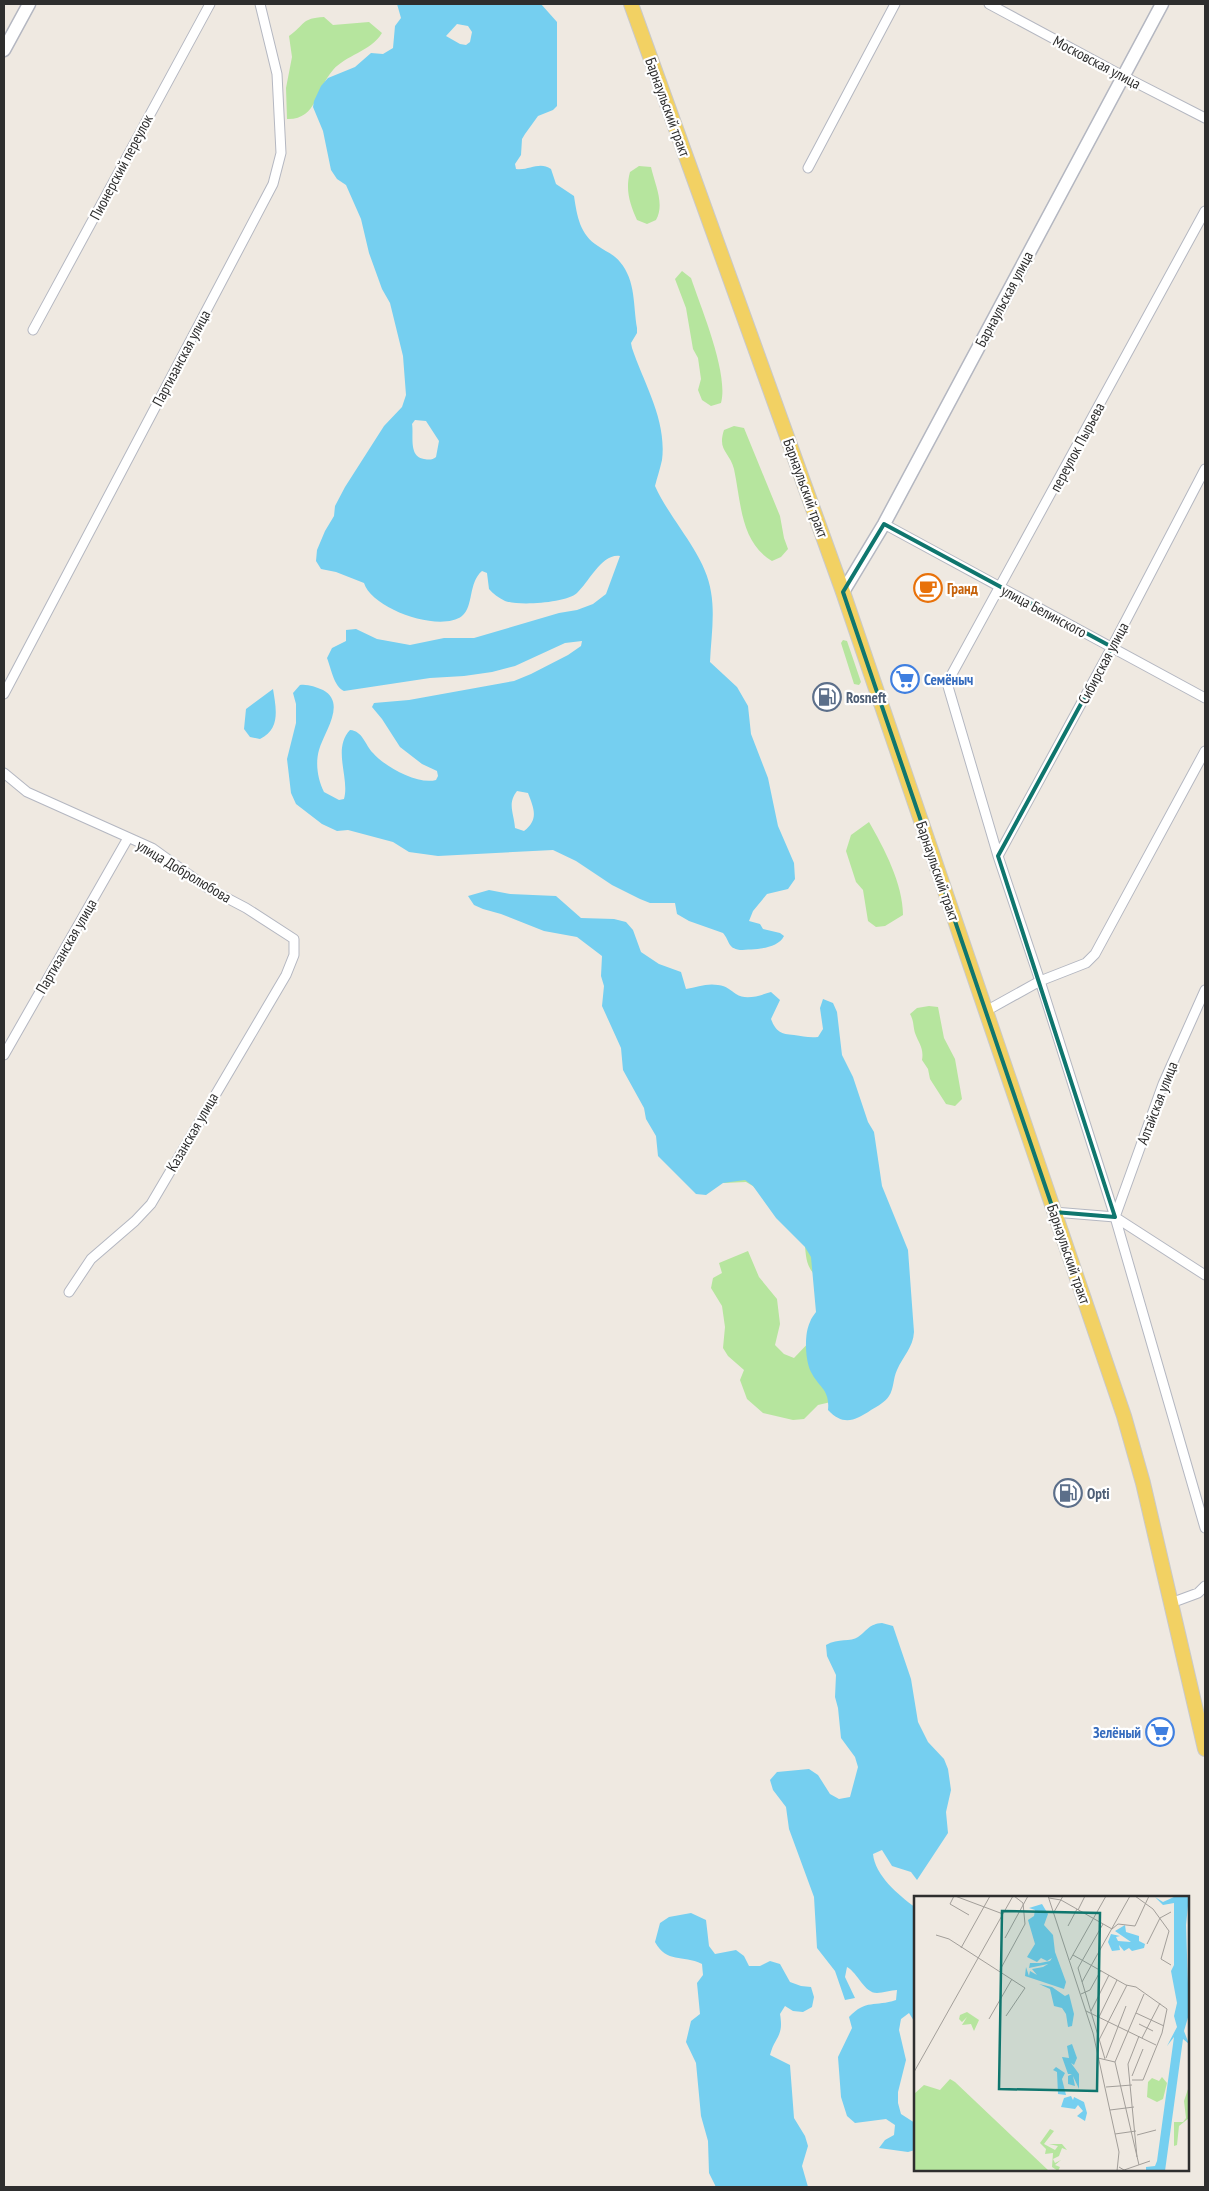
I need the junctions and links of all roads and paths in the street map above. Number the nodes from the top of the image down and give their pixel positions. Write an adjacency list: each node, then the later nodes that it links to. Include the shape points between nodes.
1 (29, 4): 8 (street)
2 (210, 4): 13 (street, Пионерский переулок)
3 (260, 4): 19 (street, Партизанская улица, via 277,74 281,153 273,184)
4 (895, 4): 11 (street)
5 (989, 4): 9 (street, Московская улица)
6 (1162, 4): 9 (street, Барнаульская улица)
7 (633, 5): 17 (main road, Барнаульский тракт)
8 (6, 43)
9 (1123, 76): 10 (street, Московская улица); 15 (street, Барнаульская улица)
10 (1205, 118)
11 (808, 168)
12 (1205, 211): 16 (street, переулок Пырьева)
13 (33, 330)
14 (1205, 469): 18 (street, Сибирская улица)
15 (884, 524): 16 (street, улица Белинского); 17 (street, Барнаульская улица)
16 (1001, 588): 18 (street, улица Белинского); 24 (street, переулок Пырьева, via 947,682)
17 (843, 592): 28 (main road, Барнаульский тракт)
18 (1112, 647): 20 (street, улица Белинского); 24 (street, Сибирская улица)
19 (4, 694)
20 (1205, 698)
21 (1205, 751): 26 (street, via 1095,954 1086,963)
22 (4, 773): 23 (street, улица Добролюбова, via 27,792)
23 (128, 838): 25 (street, улица Добролюбова, via 152,848 206,887 294,939); 29 (street, Партизанская улица)
24 (998, 856): 26 (street)
25 (294, 955): 33 (street, Казанская улица, via 286,975 151,1204 136,1221 90,1259)
26 (1040, 981): 28 (street); 31 (street)
27 (1205, 990): 31 (street, Алтайская улица, via 1163,1084)
28 (986, 1011): 30 (main road, Барнаульский тракт)
29 (4, 1055)
30 (1054, 1212): 31 (street); 36 (main road, Барнаульский тракт, via 1124,1416)
31 (1115, 1218): 32 (street); 34 (street)
32 (1205, 1275)
33 (69, 1292)
34 (1205, 1528)
35 (1205, 1586): 36 (street, via 1198,1593)
36 (1171, 1604): 37 (main road, Барнаульский тракт)
37 (1205, 1749)

